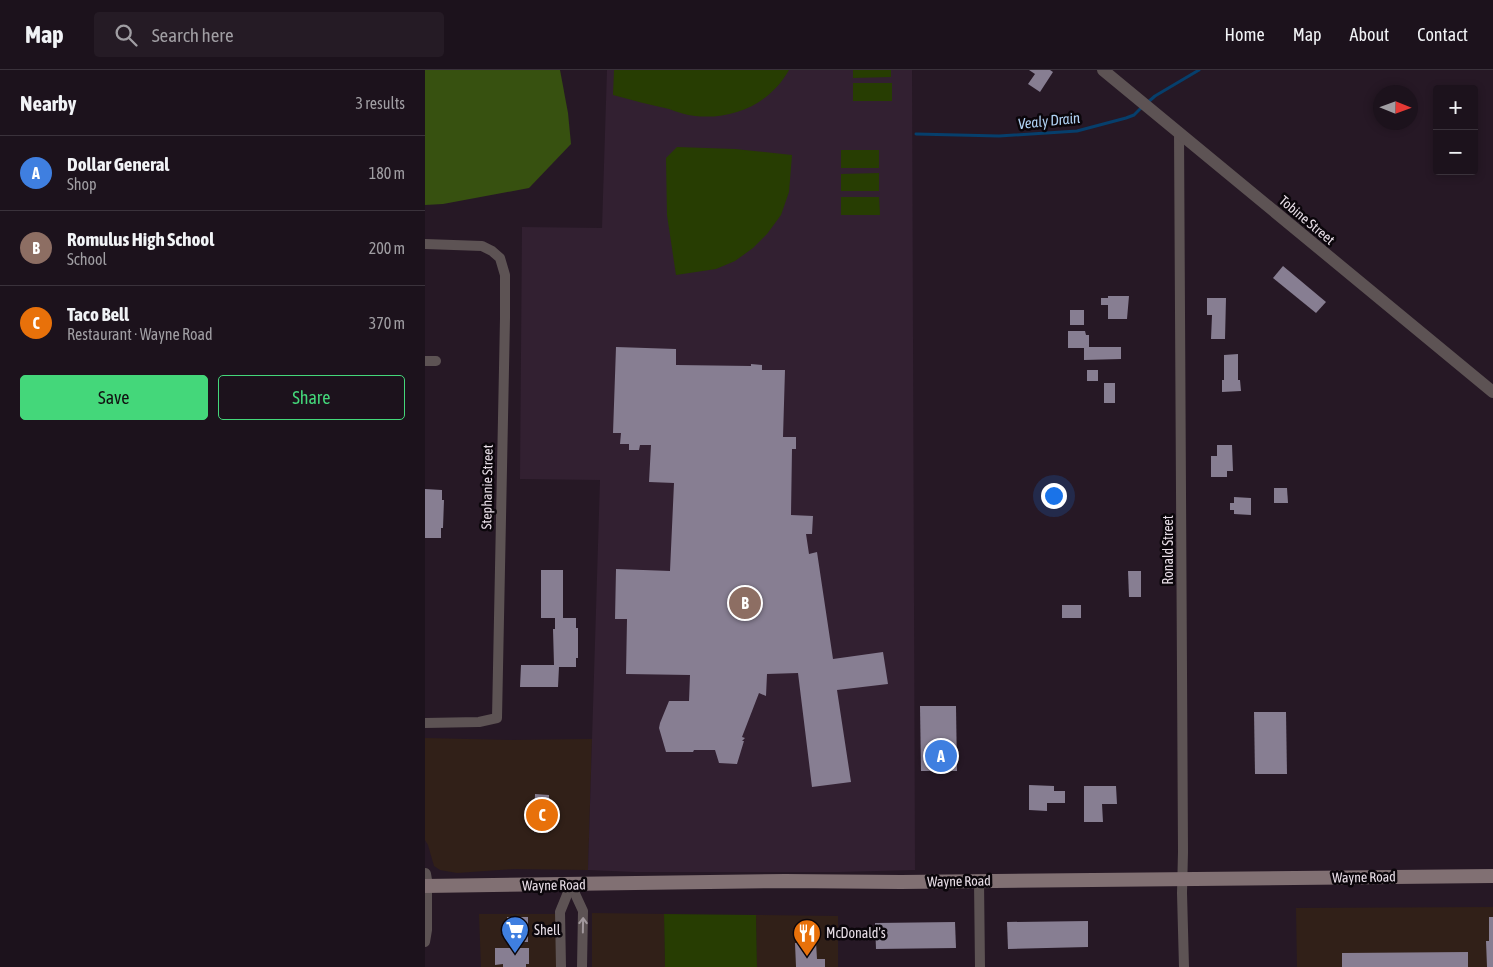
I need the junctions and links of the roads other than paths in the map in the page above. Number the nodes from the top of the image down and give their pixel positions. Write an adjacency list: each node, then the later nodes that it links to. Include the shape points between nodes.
1 (1103, 70): 2 (street, Tobine Street)
2 (1179, 132): 6 (street, Tobine Street); 9 (street, Ronald Street)
3 (425, 244): 7 (street, Stephanie Street, via 483,246 500,258 505,275 497,718 479,722)
4 (425, 361): 5 (street)
5 (436, 361)
6 (1493, 392)
7 (425, 723)
8 (1493, 876): 9 (main road, Wayne Road)
9 (1183, 879): 10 (main road, Wayne Road); 17 (street, Ronald Street)
10 (979, 880): 12 (main road, Wayne Road); 16 (street)
11 (426, 882): 12 (main road, Wayne Road); 13 (street)
12 (571, 885): 14 (street, via 560,912); 15 (street, one-way to 12, via 583,911)
13 (425, 942)
14 (561, 967)
15 (582, 967)
16 (980, 967)
17 (1184, 967)

